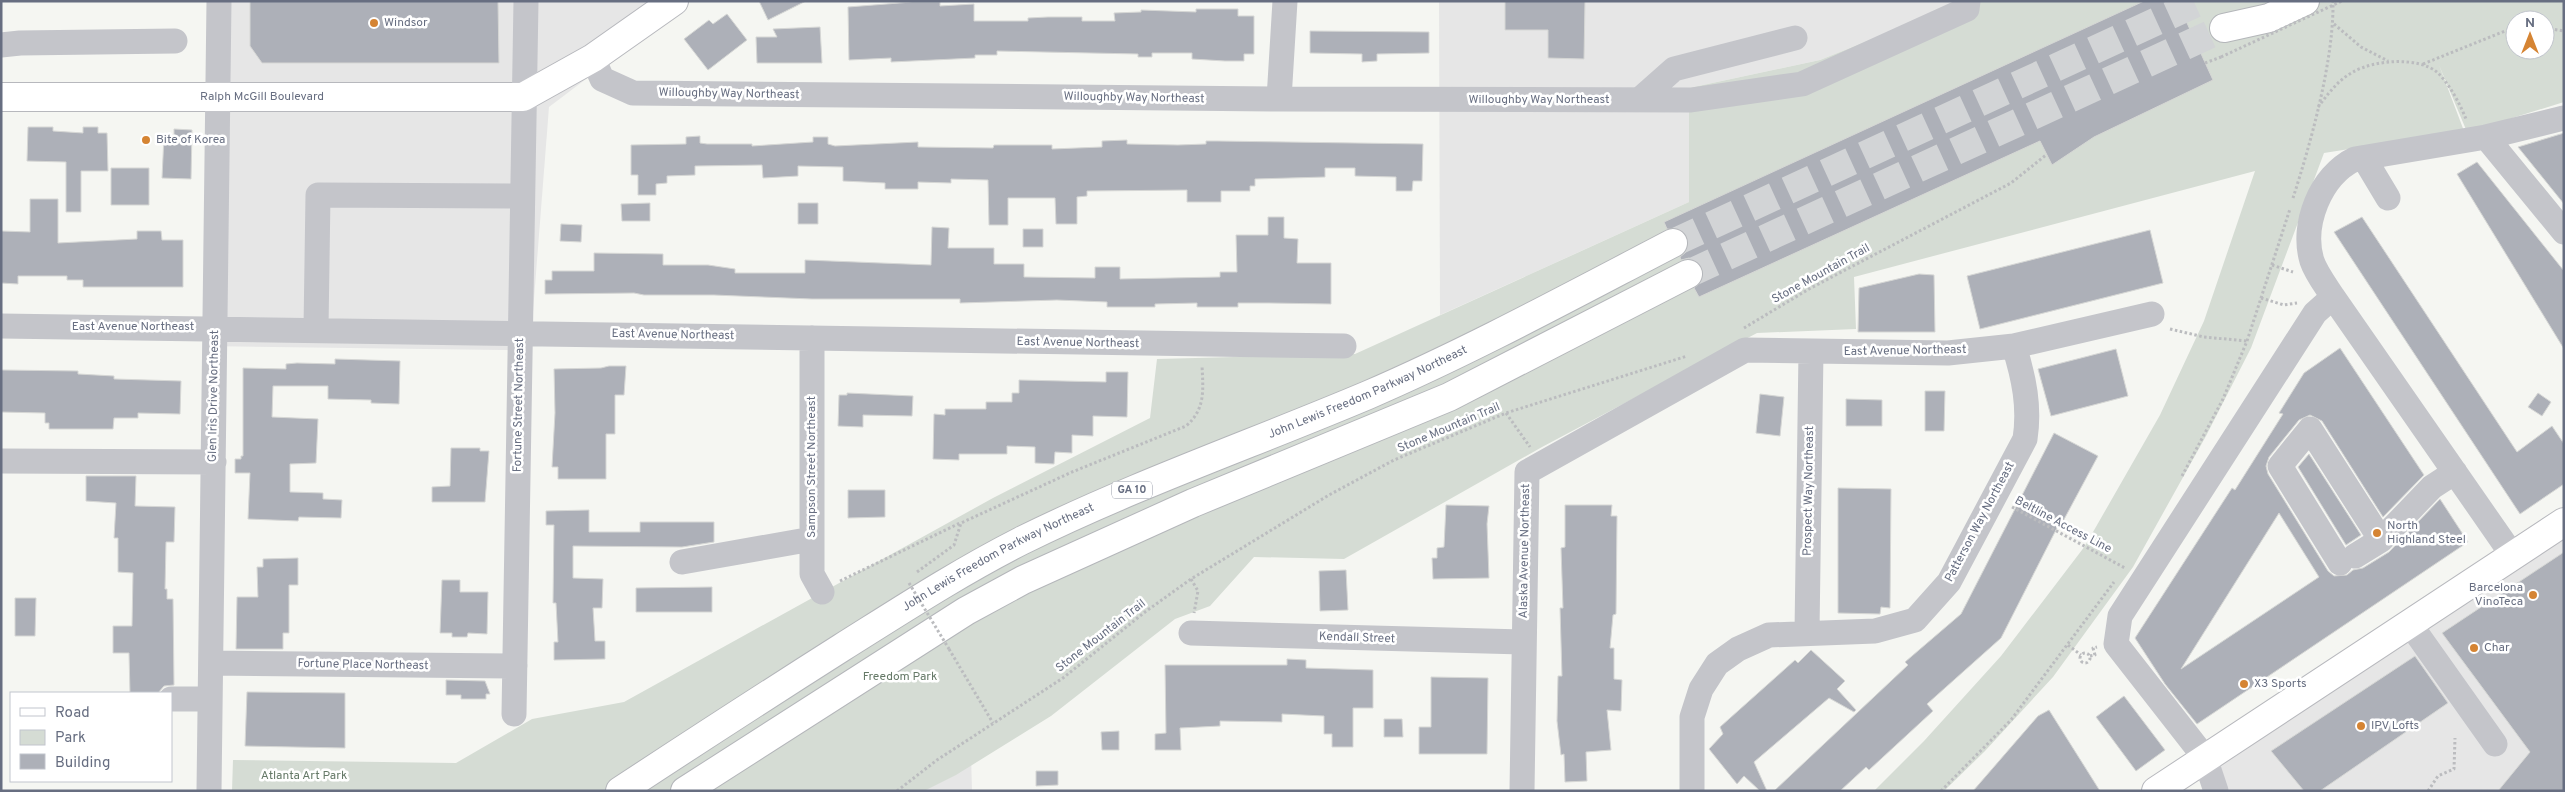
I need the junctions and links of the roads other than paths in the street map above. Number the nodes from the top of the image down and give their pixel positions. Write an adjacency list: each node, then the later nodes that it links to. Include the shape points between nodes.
1 (219, 1): 13 (street, Glen Iris Drive Northeast)
2 (526, 1): 14 (street, Fortune Street Northeast)
3 (674, 1): 11 (main road)
4 (1285, 1): 15 (street)
5 (1968, 1): 16 (street, Willoughby Way Northeast, via 1967,9 1802,84 1691,100)
6 (2266, 1): 7 (main road, via 2224,28 2269,18)
7 (2305, 1)
8 (1795, 38): 16 (street, via 1674,69)
9 (175, 41): 10 (street)
10 (1, 45)
11 (593, 58): 14 (main road); 15 (street, Willoughby Way Northeast, via 602,79 633,93)
12 (1, 97): 13 (main road, Ralph McGill Boulevard)
13 (218, 97): 14 (main road, Ralph McGill Boulevard); 28 (street, Glen Iris Drive Northeast)
14 (523, 97): 21 (street, Fortune Street Northeast)
15 (1278, 99): 16 (street, Willoughby Way Northeast)
16 (1639, 100)
17 (2564, 118): 18 (street)
18 (2486, 137): 19 (street); 22 (street)
19 (2355, 161): 20 (street); 25 (street, via 2324,184 2307,232 2312,261)
20 (2378, 195)
21 (522, 196): 29 (street, via 318,195); 30 (street, Fortune Street Northeast)
22 (2564, 232)
23 (1673, 243): 57 (main road, John Lewis Freedom Parkway Northeast / GA 10, via 1456,354 1378,390 1075,515 994,556 895,612)
24 (1688, 274): 58 (main road, via 1448,397 1193,503 1023,580 966,611)
25 (2333, 297): 38 (street); 55 (street, via 2315,313 2120,616 2116,644)
26 (2161, 322): 34 (street, East Avenue Northeast)
27 (1, 326): 28 (street, East Avenue Northeast)
28 (215, 328): 29 (street, East Avenue Northeast); 37 (street, Glen Iris Drive Northeast)
29 (316, 329): 30 (street, East Avenue Northeast)
30 (520, 332): 31 (street, East Avenue Northeast); 50 (street, Fortune Street Northeast)
31 (812, 338): 33 (street, East Avenue Northeast); 40 (street, Sampson Street Northeast)
32 (1741, 340): 35 (street, East Avenue Northeast); 48 (street, Alaska Avenue Northeast, via 1527,472)
33 (1344, 346)
34 (2014, 346): 35 (street, East Avenue Northeast, via 1948,353); 46 (street, Patterson Way Northeast, via 2025,388 2028,419 2025,439 1950,582 1915,620 1875,631)
35 (1811, 351): 46 (street, Prospect Way Northeast)
36 (1, 461): 37 (street)
37 (214, 462): 49 (street, Glen Iris Drive Northeast)
38 (2454, 472): 41 (street, via 2432,487); 42 (street)
39 (2564, 522): 42 (main road)
40 (812, 540): 43 (street); 44 (street, Sampson Street Northeast, via 812,574)
41 (2381, 540): 41 (street, via 2310,429 2280,466 2347,559)
42 (2513, 556): 45 (main road)
43 (682, 562)
44 (822, 592)
45 (2410, 624): 54 (street); 55 (main road)
46 (1807, 632): 60 (street, Patterson Way Northeast, via 1769,635 1738,649 1717,664 1701,689 1692,717)
47 (1191, 633): 48 (street, Kendall Street)
48 (1524, 642): 59 (street, Alaska Avenue Northeast)
49 (211, 663): 50 (street, Fortune Place Northeast, via 393,670); 52 (street, Glen Iris Drive Northeast)
50 (515, 666): 53 (street, Fortune Street Northeast)
51 (172, 699): 52 (street)
52 (210, 699): 56 (street, Glen Iris Drive Northeast)
53 (514, 714)
54 (2495, 744)
55 (2205, 758): 61 (main road); 62 (street)
56 (209, 791)
57 (620, 791)
58 (685, 791)
59 (1522, 791)
60 (1692, 791)
61 (2156, 791)
62 (2216, 791)

